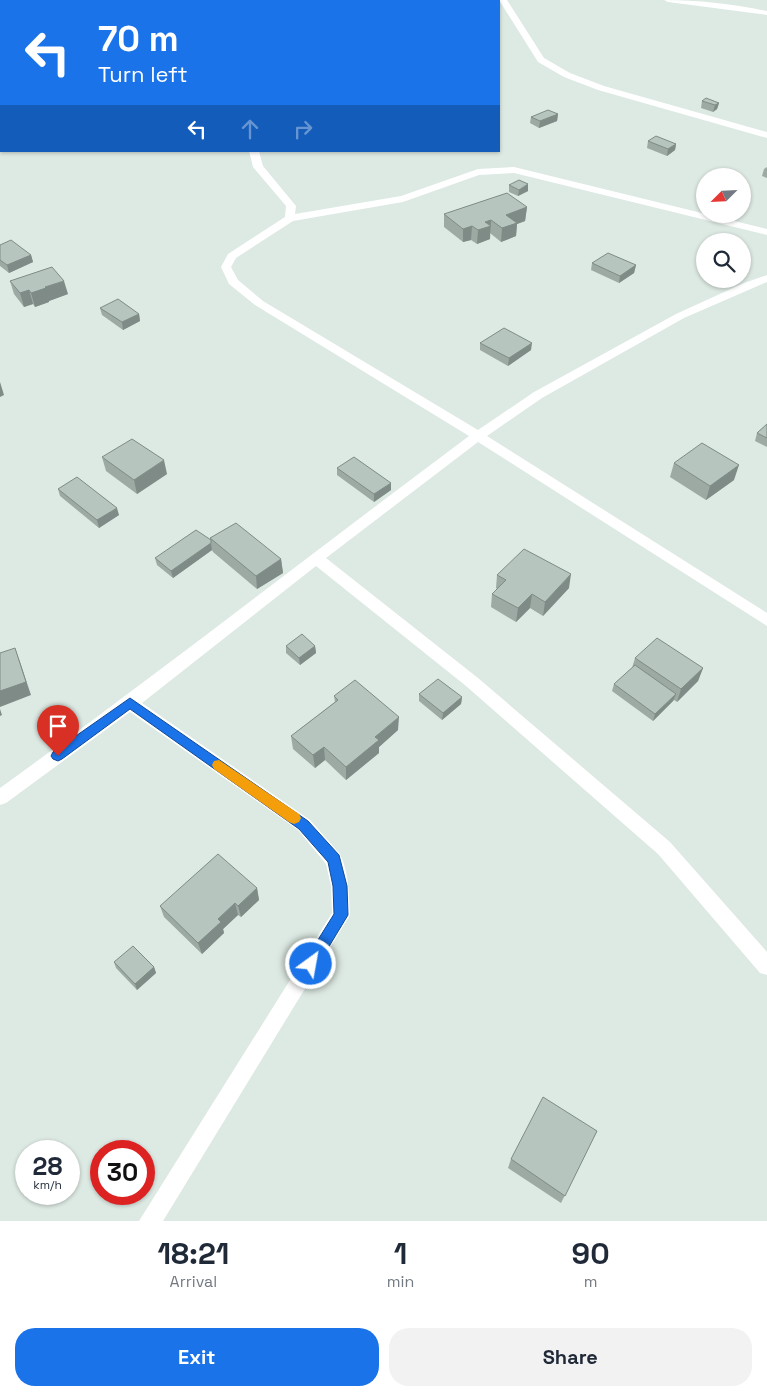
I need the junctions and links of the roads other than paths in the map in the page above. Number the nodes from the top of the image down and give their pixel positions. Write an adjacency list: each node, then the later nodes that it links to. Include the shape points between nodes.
1 (503, 0): 4 (street, via 541,60 567,75 601,88)
2 (668, 0): 3 (street)
3 (767, 13)
4 (767, 135)
5 (254, 152): 6 (street, via 258,167 291,206)
6 (290, 218): 7 (street, via 403,200 478,172 514,170); 9 (street, via 232,256 226,267 233,282 259,303)
7 (767, 232)
8 (767, 278): 9 (street, via 680,316 538,395)
9 (478, 436): 10 (street); 11 (street)
10 (316, 558): 12 (street); 14 (street, via 472,682 664,848)
11 (767, 620)
12 (130, 703): 13 (street); 15 (street, via 304,825 334,860 340,886 341,915)
13 (0, 798)
14 (767, 966)
15 (150, 1221)

